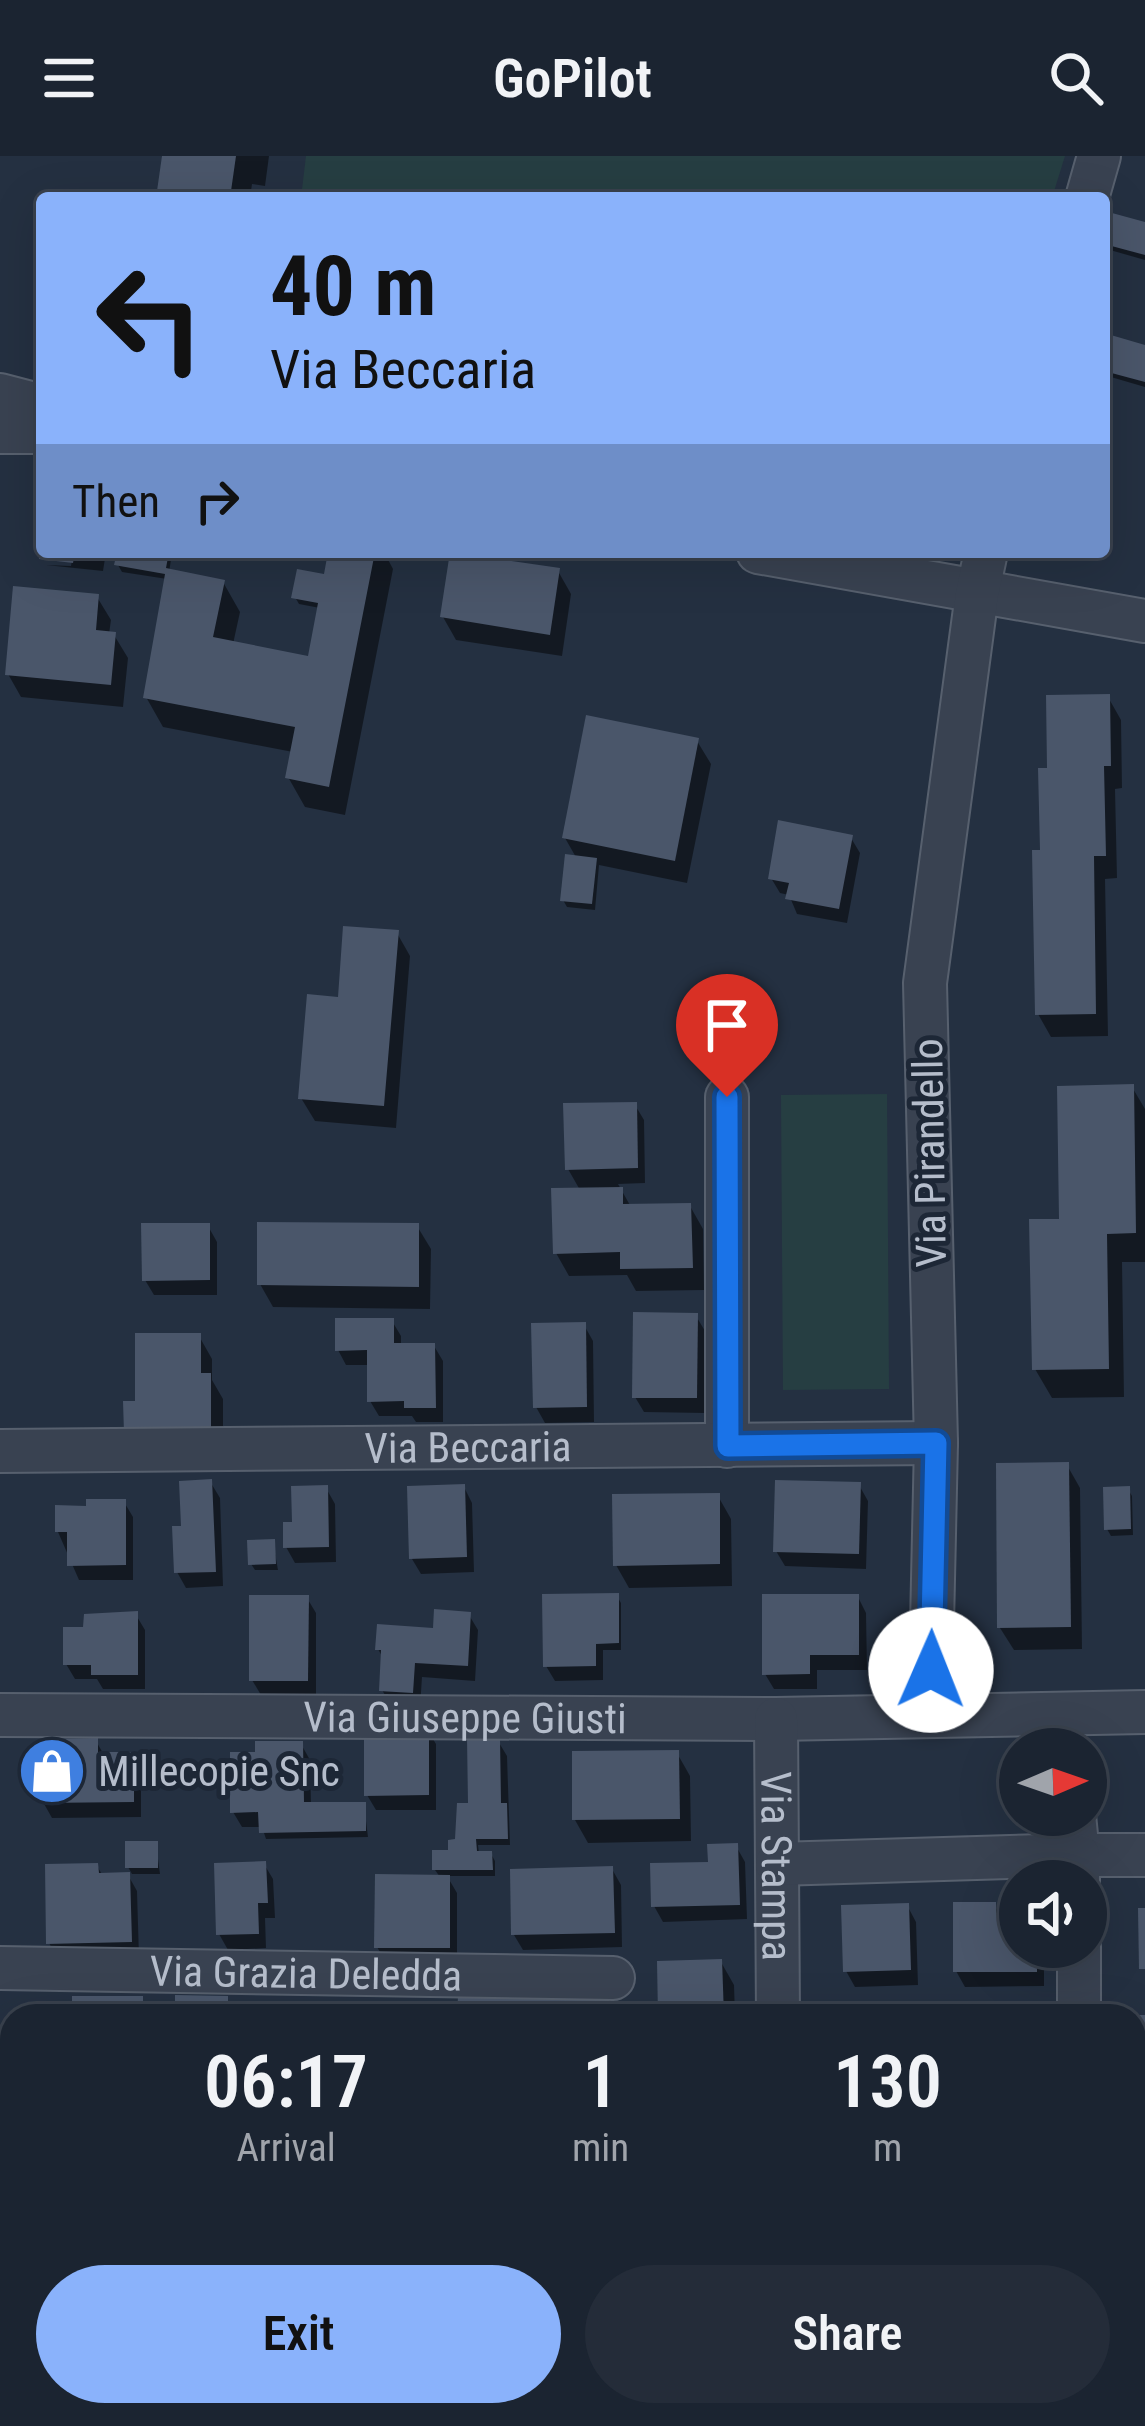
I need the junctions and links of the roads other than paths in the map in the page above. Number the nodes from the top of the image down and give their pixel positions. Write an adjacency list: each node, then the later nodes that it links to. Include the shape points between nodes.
1 (1100, 156): 2 (street)
2 (1089, 192)
3 (0, 395): 4 (street)
4 (36, 404)
5 (0, 431): 6 (street)
6 (36, 432)
7 (789, 558): 9 (street)
8 (985, 558): 9 (street, Via Pirandello)
9 (977, 594): 10 (street); 12 (street, Via Pirandello, via 925,983)
10 (1145, 621)
11 (727, 1097): 13 (street)
12 (936, 1443): 13 (street, Via Beccaria); 16 (street, Via Pirandello)
13 (728, 1446): 14 (street, Via Beccaria)
14 (0, 1451)
15 (1145, 1712): 20 (street, Via Giuseppe Giusti)
16 (930, 1714): 18 (street, Via Giuseppe Giusti); 19 (street, Via Giuseppe Giusti)
17 (0, 1715): 18 (street, Via Giuseppe Giusti)
18 (776, 1719): 23 (street, Via Stampa)
19 (1045, 1728)
20 (1082, 1728)
21 (1077, 1850): 22 (street); 23 (street)
22 (1145, 1856)
23 (777, 1864): 27 (street, Via Stampa)
24 (0, 1968): 26 (street, Via Grazia Deledda)
25 (1079, 1968): 28 (street)
26 (613, 1978)
27 (778, 2004)
28 (1079, 2004)

